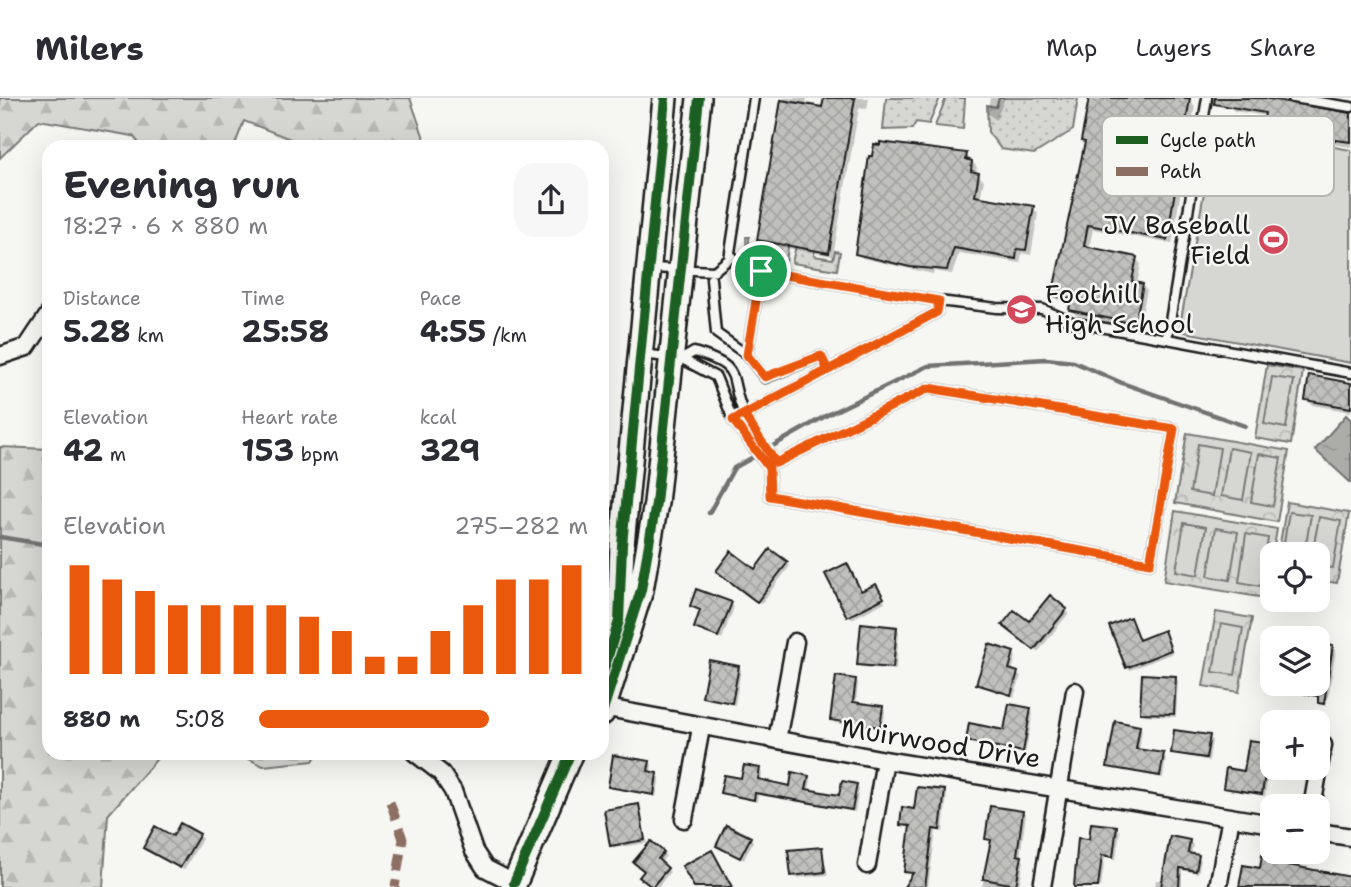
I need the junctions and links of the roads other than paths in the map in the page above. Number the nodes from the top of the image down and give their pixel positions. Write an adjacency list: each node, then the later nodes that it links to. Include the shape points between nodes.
1 (665, 98): 10 (main road)
2 (699, 98): 11 (main road)
3 (754, 98): 9 (lane)
4 (1207, 98): 7 (lane)
5 (1293, 98): 6 (lane)
6 (1351, 107)
7 (1204, 116)
8 (1191, 196): 16 (lane)
9 (730, 254): 11 (lane, via 714,271); 12 (lane, via 742,266)
10 (650, 268): 11 (lane); 17 (main road)
11 (681, 270): 20 (main road)
12 (761, 271): 14 (lane); 18 (lane)
13 (711, 279): 18 (lane, via 716,332)
14 (939, 301): 16 (lane, via 1042,309 1072,322); 21 (lane, via 937,312)
15 (42, 324): 19 (street, via 27,346)
16 (1167, 339): 22 (lane)
17 (642, 354): 20 (lane); 26 (main road, via 622,545 619,621)
18 (747, 355): 21 (lane, via 765,377 821,356)
19 (0, 356)
20 (677, 358): 23 (lane, via 694,352 727,365); 24 (lane, via 716,377); 27 (main road, via 641,590)
21 (828, 370): 23 (lane)
22 (1351, 373)
23 (744, 415): 24 (lane); 24 (lane, via 776,463 929,388 1174,429 1150,563 770,496 769,468)
24 (733, 420)
25 (795, 642): 31 (street)
26 (609, 653)
27 (609, 690)
28 (1075, 691): 36 (street)
29 (609, 710): 30 (street, Muirwood Drive)
30 (701, 727): 31 (street, Muirwood Drive); 38 (street)
31 (777, 740): 35 (street, Muirwood Drive)
32 (424, 760): 43 (street, via 453,791 474,851 485,868)
33 (568, 760): 43 (main road)
34 (580, 760): 43 (main road)
35 (885, 760): 36 (street, Muirwood Drive); 42 (street)
36 (1060, 788): 37 (street, Muirwood Drive); 44 (street)
37 (1231, 817): 39 (street, Muirwood Drive); 45 (street)
38 (684, 819)
39 (1260, 822)
40 (1330, 834): 41 (street)
41 (1351, 838)
42 (867, 865)
43 (518, 886)
44 (1042, 887)
45 (1218, 887)

